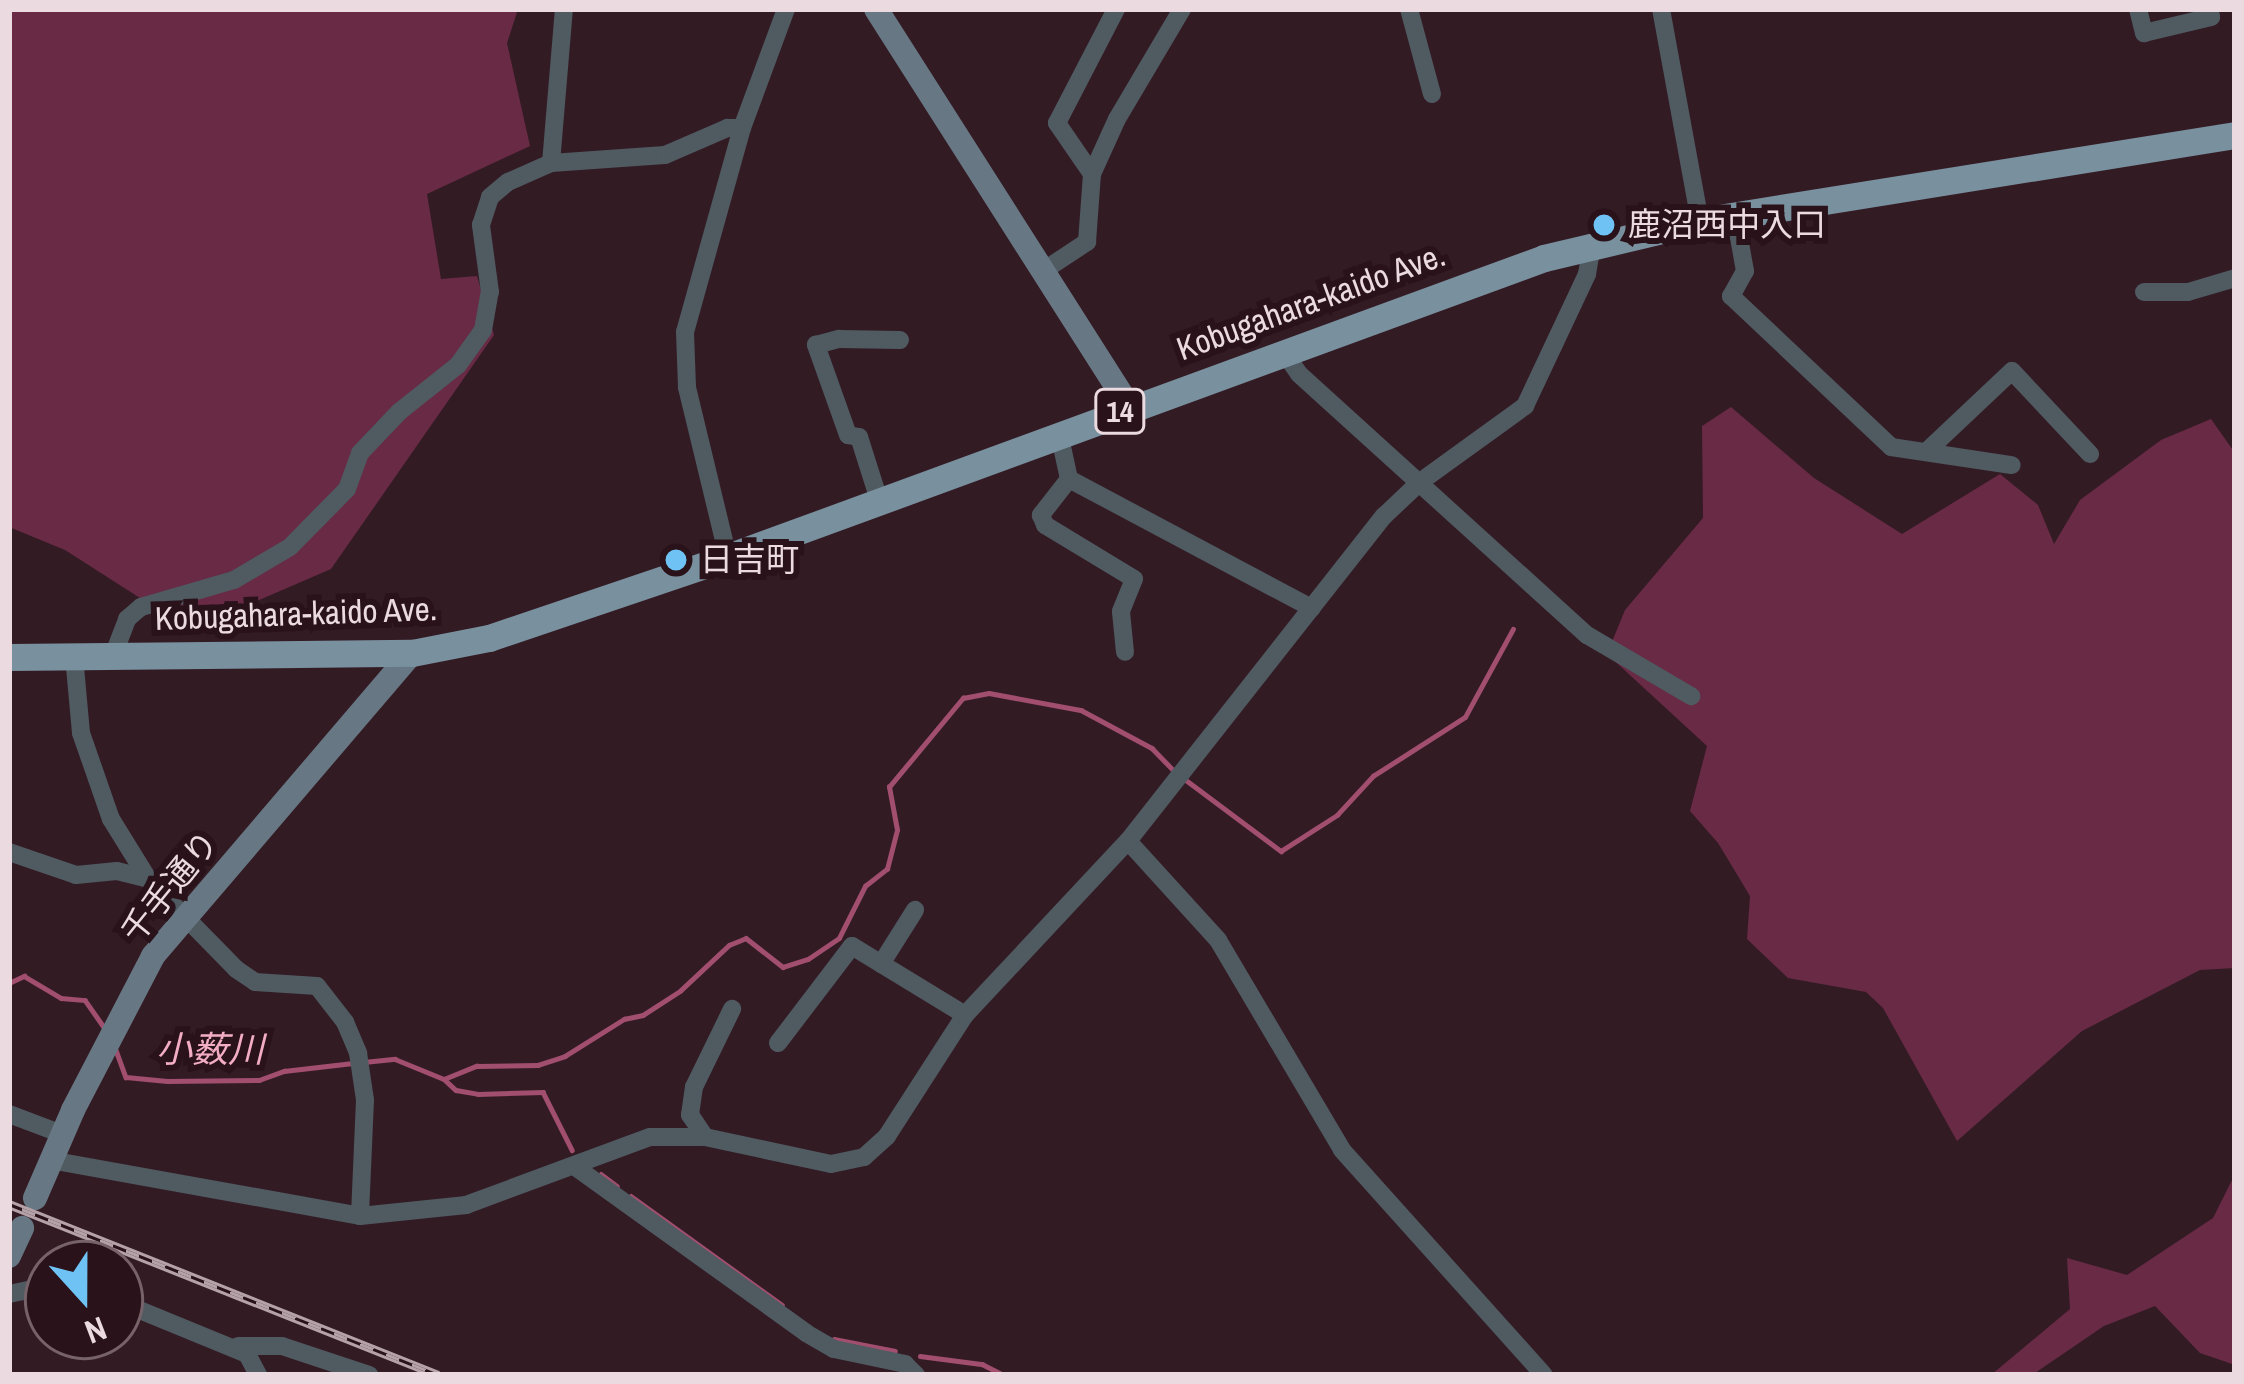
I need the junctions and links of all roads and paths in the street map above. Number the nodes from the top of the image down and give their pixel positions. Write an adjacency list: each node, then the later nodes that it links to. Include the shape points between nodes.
1 (564, 9): 13 (street)
2 (786, 9): 11 (street)
3 (877, 9): 18 (street)
4 (1116, 9): 14 (street, via 1058,123)
5 (1182, 9): 14 (street)
6 (1409, 9): 10 (street)
7 (1661, 9): 16 (street)
8 (2138, 9): 9 (street, via 2144,34 2211,17)
9 (2209, 9)
10 (1432, 94)
11 (742, 128): 13 (street, via 665,155); 31 (street, via 685,332 687,387)
12 (2235, 135): 15 (main road, Kobugahara-kaido Ave. / 14)
13 (551, 163): 36 (street, via 490,196 482,224 487,311 458,365 361,453 347,489 290,547 234,580 141,607 127,619)
14 (1092, 175): 18 (street, via 1087,242)
15 (1735, 215): 16 (main road, Kobugahara-kaido Ave. / 14); 25 (street, via 1745,271 1731,296 1891,447)
16 (1700, 221): 17 (main road, Kobugahara-kaido Ave. / 14)
17 (1592, 245): 22 (main road, Kobugahara-kaido Ave. / 14); 29 (street, via 1588,274 1525,406)
18 (1042, 271): 23 (street)
19 (2235, 278): 20 (street, via 2188,292)
20 (2144, 292)
21 (900, 340): 30 (street, via 816,345 848,435 860,437)
22 (1283, 351): 23 (main road, Kobugahara-kaido Ave. / 14); 29 (street)
23 (1130, 407): 24 (main road, Kobugahara-kaido Ave. / 14)
24 (1059, 433): 28 (street); 30 (main road, Kobugahara-kaido Ave. / 14)
25 (1926, 452): 26 (street, via 2012,370); 27 (street)
26 (2090, 454)
27 (2012, 465)
28 (1069, 479): 32 (street); 33 (street, via 1041,514 1045,525 1134,579 1121,612)
29 (1420, 482): 32 (street); 38 (street, via 1587,635)
30 (879, 500): 31 (main road, Kobugahara-kaido Ave. / 14)
31 (728, 557): 34 (main road, Kobugahara-kaido Ave. / 14, via 501,634)
32 (1312, 608): 39 (street)
33 (1125, 652)
34 (412, 653): 36 (main road, Kobugahara-kaido Ave. / 14); 43 (street, 千手通り)
35 (74, 656): 36 (main road, Kobugahara-kaido Ave. / 14); 37 (main road, Kobugahara-kaido Ave. / 14); 41 (street, via 81,733 112,819)
36 (113, 656)
37 (9, 657)
38 (1691, 696)
39 (1128, 842): 46 (street); 62 (street, via 1218,940 1342,1150)
40 (9, 852): 41 (street, via 76,875 117,871)
41 (148, 880): 43 (street)
42 (914, 910): 44 (street)
43 (184, 919): 49 (street, 千手通り, via 127,1001); 54 (street, via 255,982 317,986 345,1022 365,1100)
44 (881, 964): 46 (street); 47 (street, via 851,946)
45 (732, 1009): 50 (street, via 694,1087 690,1115)
46 (965, 1015): 50 (street, via 864,1157 831,1164)
47 (778, 1043)
48 (9, 1114): 49 (street)
49 (62, 1134): 51 (street, 千手通り)
50 (705, 1137): 52 (street, via 650,1137)
51 (50, 1160): 53 (street, 千手通り); 54 (street)
52 (574, 1166): 54 (street, via 466,1205); 61 (street, via 806,1334 834,1349 905,1364)
53 (34, 1198)
54 (360, 1216)
55 (22, 1228): 56 (street)
56 (9, 1256)
57 (144, 1312): 58 (street)
58 (227, 1346): 59 (street, via 247,1354); 60 (street, via 282,1346)
59 (258, 1375)
60 (369, 1375)
61 (916, 1375)
62 (1544, 1375)

